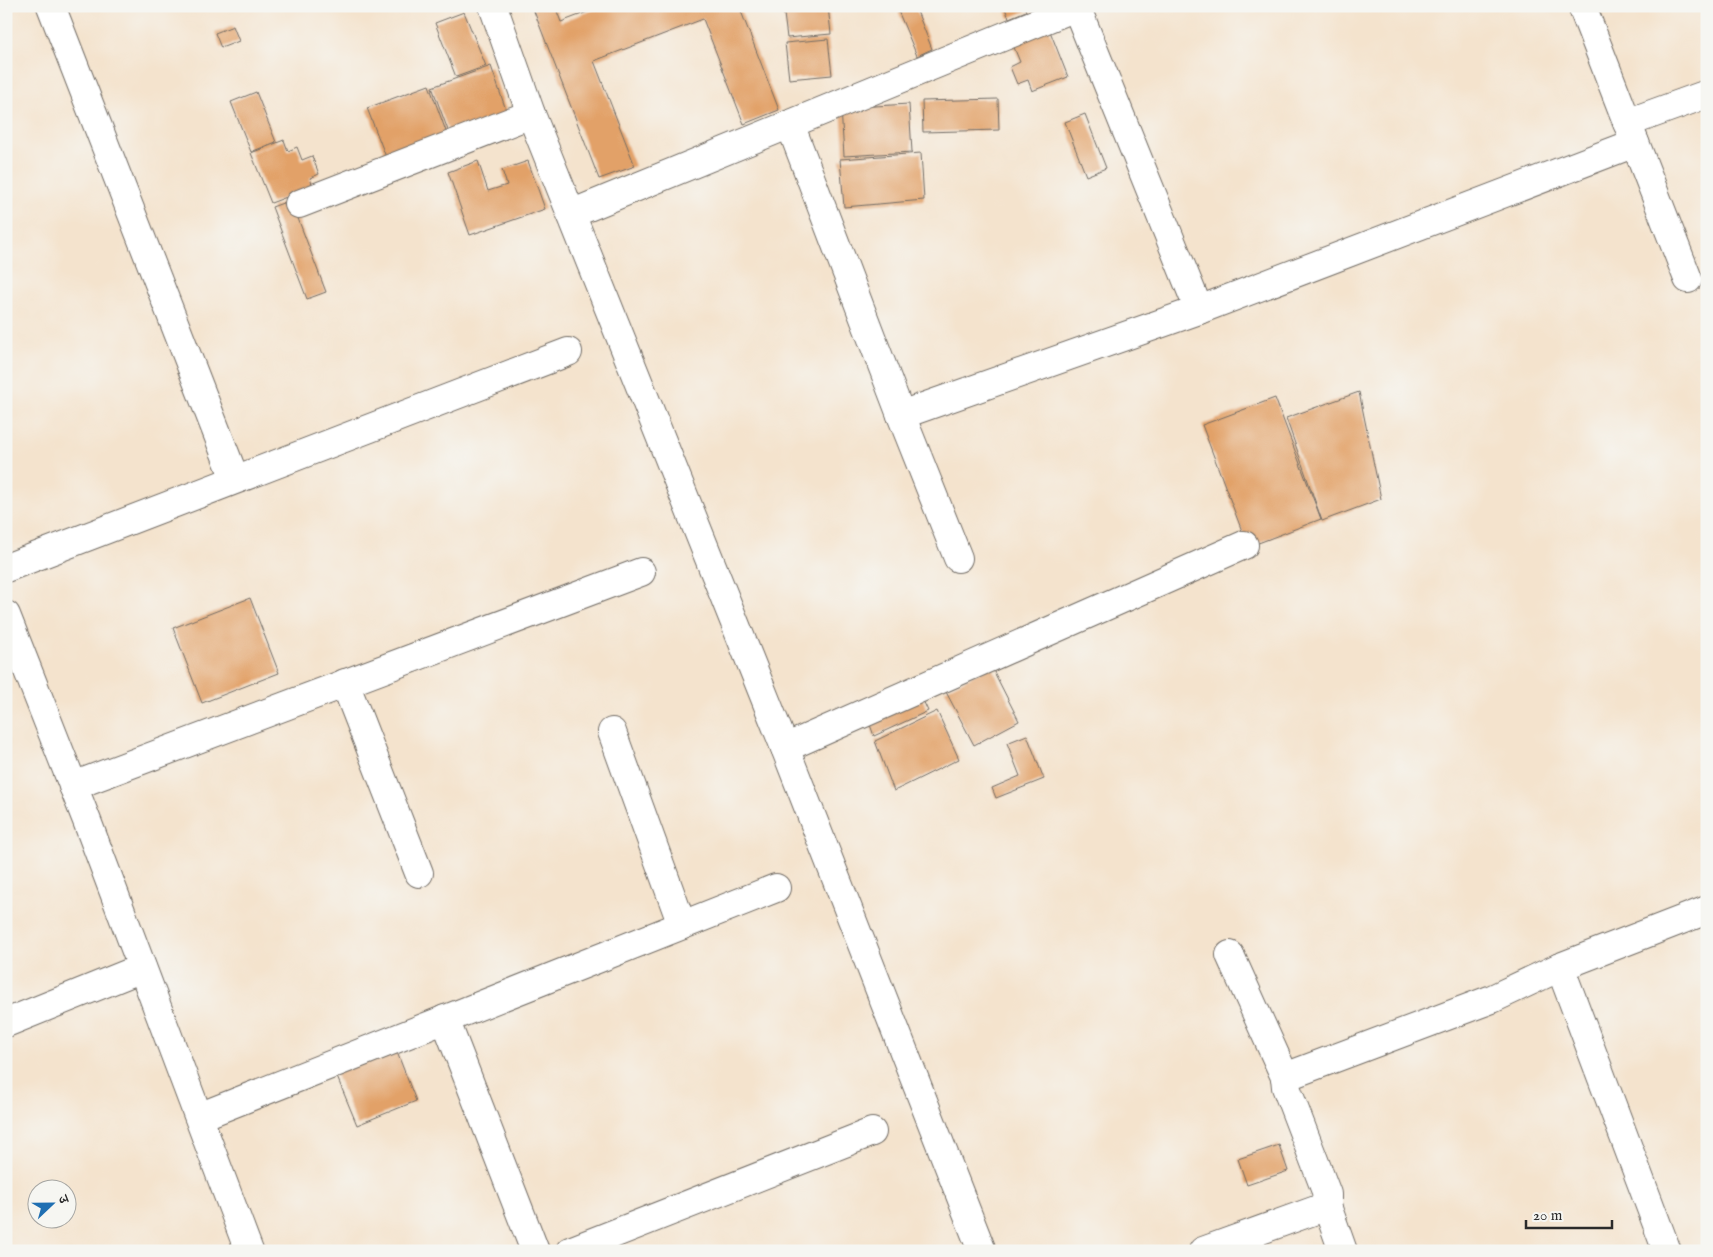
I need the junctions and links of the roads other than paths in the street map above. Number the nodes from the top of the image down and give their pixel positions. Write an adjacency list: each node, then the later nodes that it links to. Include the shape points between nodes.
1 (51, 6): 15 (street)
2 (493, 6): 6 (street)
3 (1582, 6): 8 (street)
4 (1077, 7): 7 (street); 12 (street)
5 (1707, 94): 8 (street)
6 (531, 114): 9 (street); 10 (street)
7 (790, 124): 10 (street); 14 (street)
8 (1631, 133): 11 (street); 12 (street)
9 (299, 204)
10 (570, 214): 23 (street)
11 (1688, 279)
12 (1199, 310): 14 (street)
13 (568, 352): 15 (street)
14 (901, 415): 17 (street)
15 (235, 479): 18 (street)
16 (1244, 545): 23 (street)
17 (958, 558)
18 (6, 568)
19 (640, 572): 21 (street)
20 (6, 615): 24 (street)
21 (344, 683): 24 (street); 25 (street)
22 (612, 732): 28 (street)
23 (785, 748): 41 (street)
24 (73, 786): 31 (street)
25 (419, 873)
26 (776, 888): 28 (street)
27 (1707, 910): 30 (street)
28 (682, 925): 32 (street)
29 (1230, 955): 34 (street)
30 (1560, 967): 34 (street, via 1492,999); 44 (street)
31 (142, 968): 33 (street); 35 (street)
32 (445, 1020): 35 (street); 39 (street)
33 (6, 1023)
34 (1284, 1077): 37 (street, via 1328,1194)
35 (199, 1118): 38 (street)
36 (872, 1132): 40 (street)
37 (1327, 1206): 42 (street); 43 (street)
38 (241, 1248)
39 (535, 1251)
40 (570, 1251)
41 (982, 1251)
42 (1203, 1251)
43 (1343, 1251)
44 (1667, 1251)

